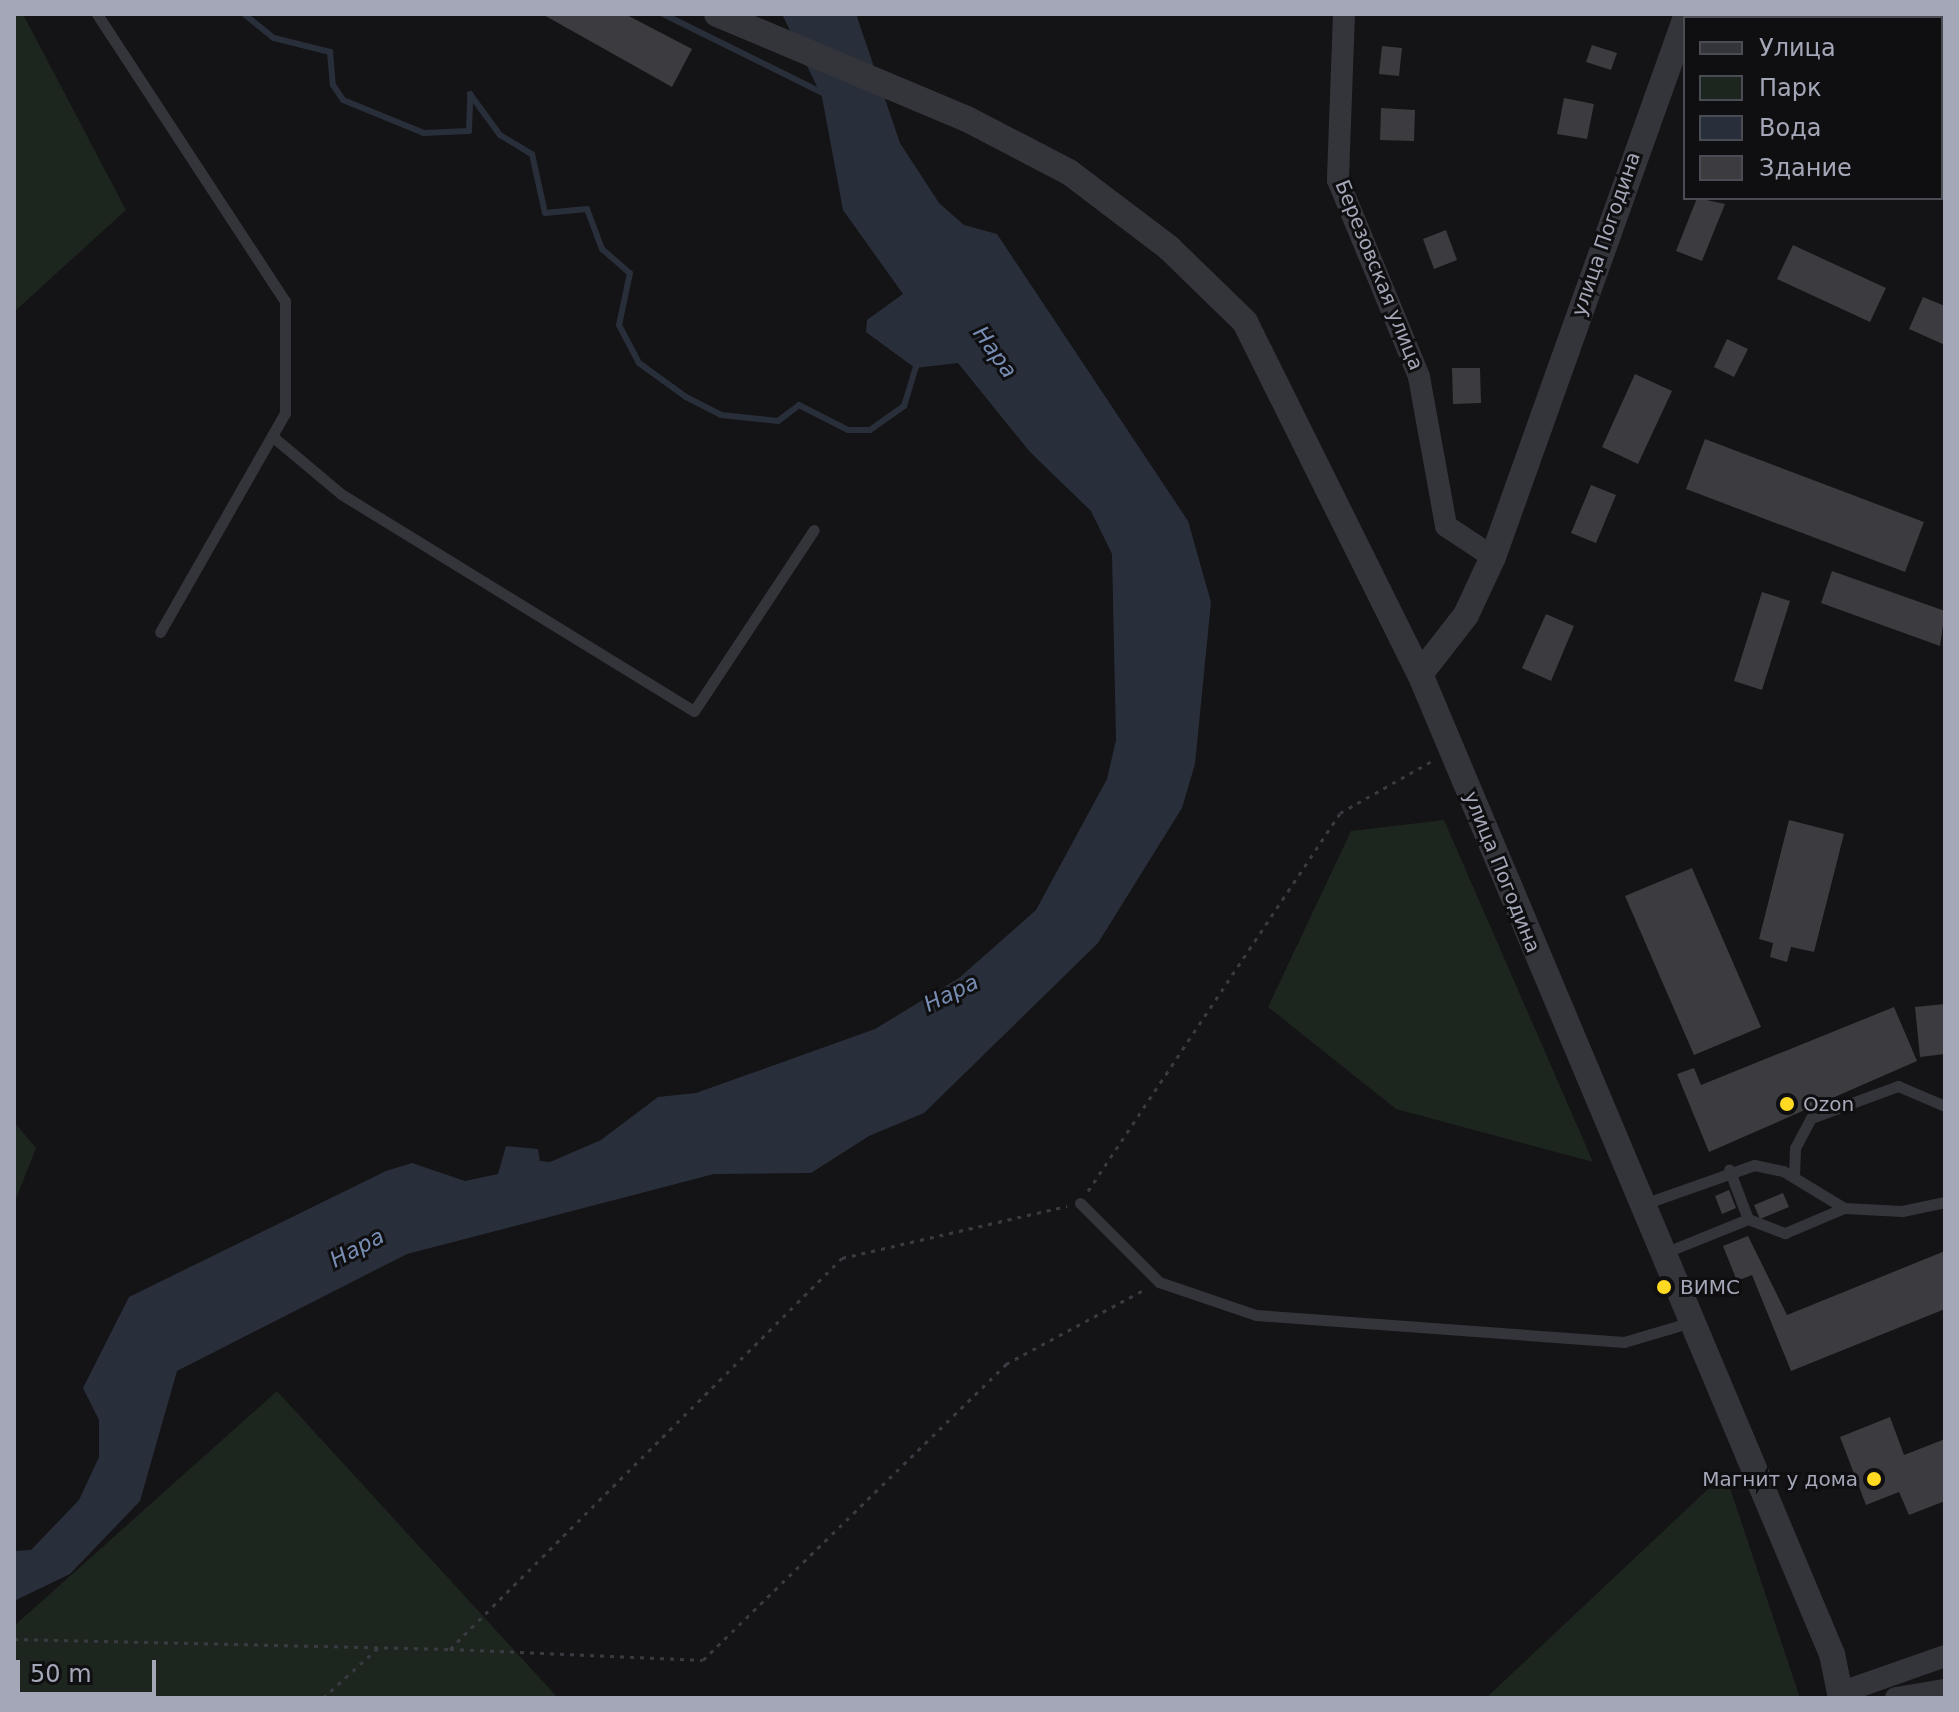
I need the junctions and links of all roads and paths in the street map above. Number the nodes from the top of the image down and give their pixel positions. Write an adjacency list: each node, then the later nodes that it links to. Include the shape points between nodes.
1 (97, 14): 6 (lane, via 285,301 285,413)
2 (717, 14): 10 (street, via 967,119 1069,172 1169,248 1245,322)
3 (1344, 14): 8 (street, Березовская улица, via 1338,180 1419,377 1446,526)
4 (1683, 30): 5 (street, улица Погодина)
5 (1678, 51): 8 (street, улица Погодина)
6 (272, 436): 7 (lane, via 341,494 694,711); 9 (lane)
7 (814, 530)
8 (1493, 557): 10 (street, улица Погодина, via 1466,615)
9 (160, 632)
10 (1420, 674): 17 (street, улица Погодина)
11 (1436, 759): 16 (path, via 1340,813)
12 (1945, 1106): 14 (lane, via 1898,1086 1811,1118 1795,1148)
13 (1729, 1169): 14 (lane, via 1766,1166); 17 (lane); 19 (lane)
14 (1794, 1177): 18 (lane)
15 (1945, 1202): 18 (lane, via 1902,1211)
16 (1080, 1203): 21 (lane); 25 (path, via 842,1258)
17 (1640, 1205): 20 (street, улица Погодина)
18 (1844, 1208): 19 (lane, via 1785,1233)
19 (1748, 1219): 20 (lane)
20 (1660, 1255): 22 (street, улица Погодина)
21 (1159, 1282): 22 (lane, via 1256,1315 1624,1342); 25 (path, via 1006,1364 703,1660)
22 (1688, 1323): 28 (street, улица Погодина, via 1832,1654)
23 (14, 1639): 24 (path)
24 (378, 1648): 25 (path); 29 (path)
25 (450, 1649)
26 (1945, 1656): 28 (street)
27 (1945, 1690): 30 (street)
28 (1840, 1695)
29 (323, 1698)
30 (1896, 1698)

